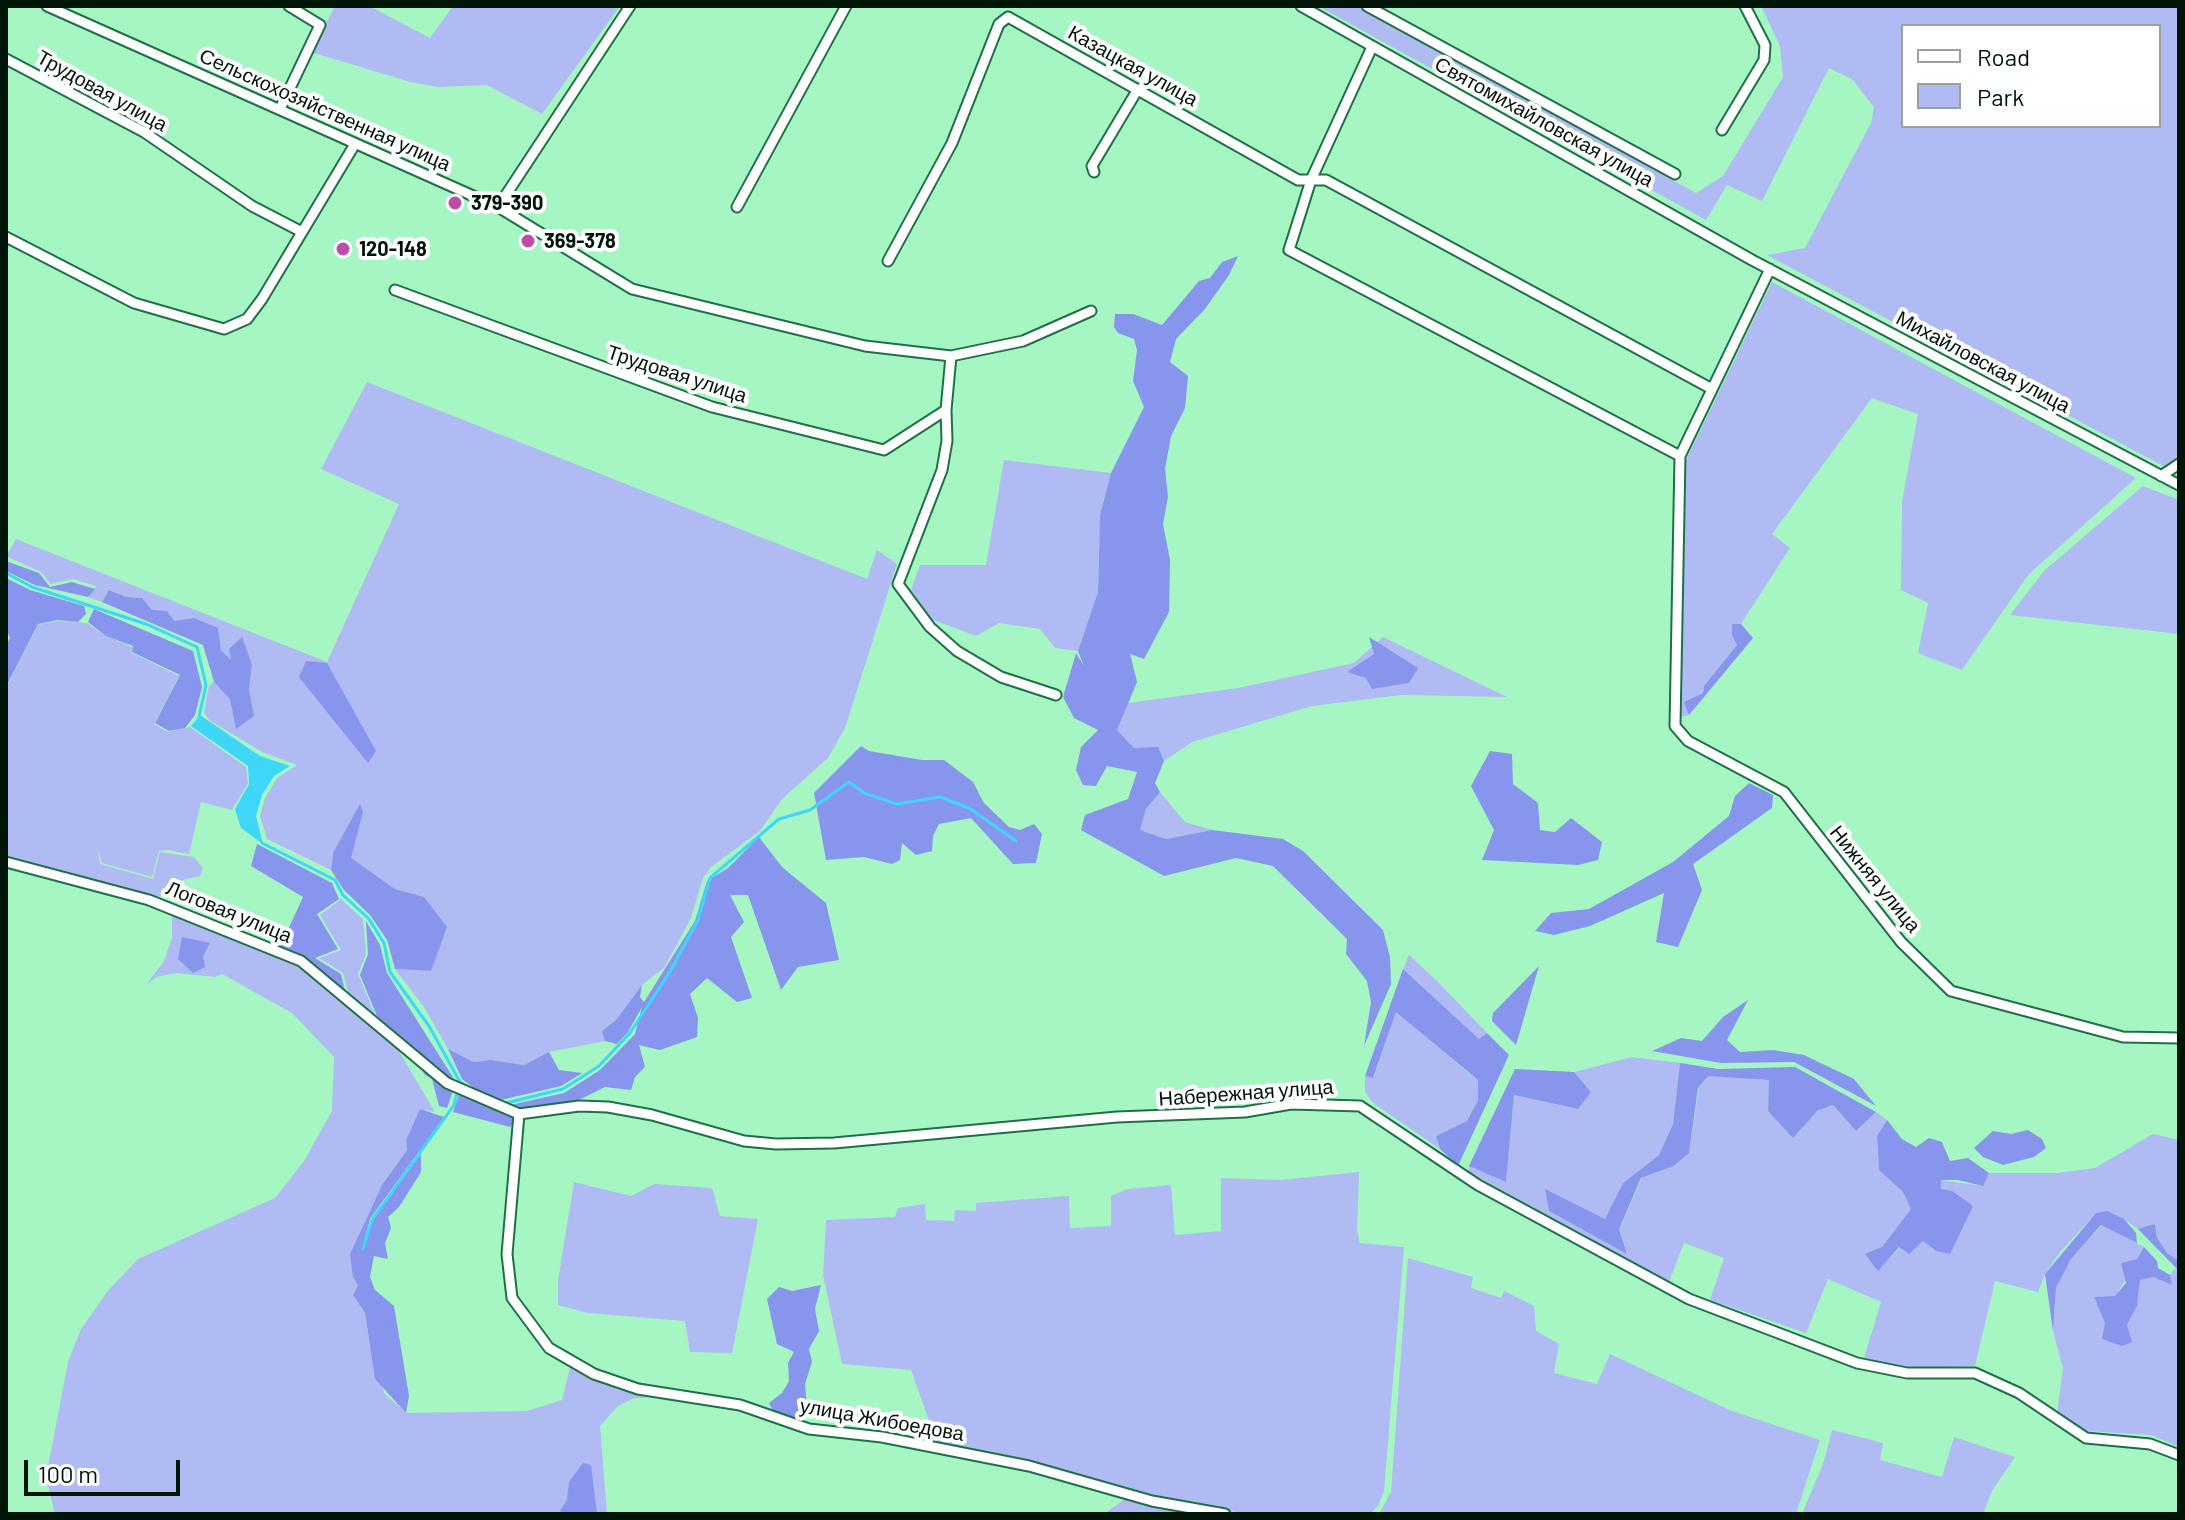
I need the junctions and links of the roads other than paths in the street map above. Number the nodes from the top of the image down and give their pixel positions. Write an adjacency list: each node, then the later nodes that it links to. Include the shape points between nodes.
1 (47, 6): 11 (street, Сельскохозяйственная улица)
2 (289, 6): 11 (street, via 320,25)
3 (630, 6): 17 (street)
4 (846, 6): 18 (street)
5 (1301, 6): 8 (street, Святомихайловская улица)
6 (1367, 6): 15 (street, Святомихайловская улица)
7 (1745, 6): 12 (street, via 1765,45 1764,60)
8 (1372, 47): 16 (street); 22 (street, Святомихайловская улица)
9 (6, 59): 19 (street, Трудовая улица, via 144,132 252,206)
10 (1138, 89): 14 (street, via 1092,166); 16 (street, Казацкая улица, via 1298,180); 21 (street, Казацкая улица, via 1008,17 999,24 952,143)
11 (280, 109): 13 (street, Сельскохозяйственная улица)
12 (1722, 130)
13 (355, 144): 17 (street, Сельскохозяйственная улица); 19 (street)
14 (1094, 172)
15 (1675, 174)
16 (1311, 180): 26 (street, Казацкая улица, via 1326,180); 28 (street, via 1289,250)
17 (498, 207): 25 (street, Сельскохозяйственная улица, via 632,289 865,346)
18 (737, 207)
19 (302, 232): 20 (street, via 247,319 224,329 134,303)
20 (6, 237)
21 (888, 261)
22 (1770, 269): 26 (street); 30 (street, Михайловская улица)
23 (395, 290): 27 (street, Трудовая улица, via 712,407 884,450)
24 (1091, 311): 25 (street, Сельскохозяйственная улица, via 1023,341)
25 (951, 356): 27 (street)
26 (1712, 389): 28 (street)
27 (946, 410): 32 (street, via 942,470 898,584 930,627 957,651 1001,677)
28 (1680, 456): 34 (street, Нижняя улица, via 1675,726 1688,741 1784,792 1901,942 1951,991 2123,1037)
29 (2179, 464): 30 (street)
30 (2161, 476): 31 (street, Михайловская улица)
31 (2179, 485)
32 (1056, 695)
33 (6, 862): 35 (street, Логовая улица, via 149,900 301,961 447,1083)
34 (2179, 1038)
35 (514, 1112): 36 (street, Набережная улица, via 608,1107 776,1144 1117,1117 1194,1116 1291,1104 1360,1106 1478,1185 1689,1299 1857,1363 1907,1373 1975,1373 2019,1393 2086,1438 2150,1444); 37 (street, улица Жибоедова, via 507,1254 512,1298 549,1348 594,1374 638,1389 740,1405 809,1429 983,1456 1152,1501)
36 (2179, 1455)
37 (1225, 1514)

